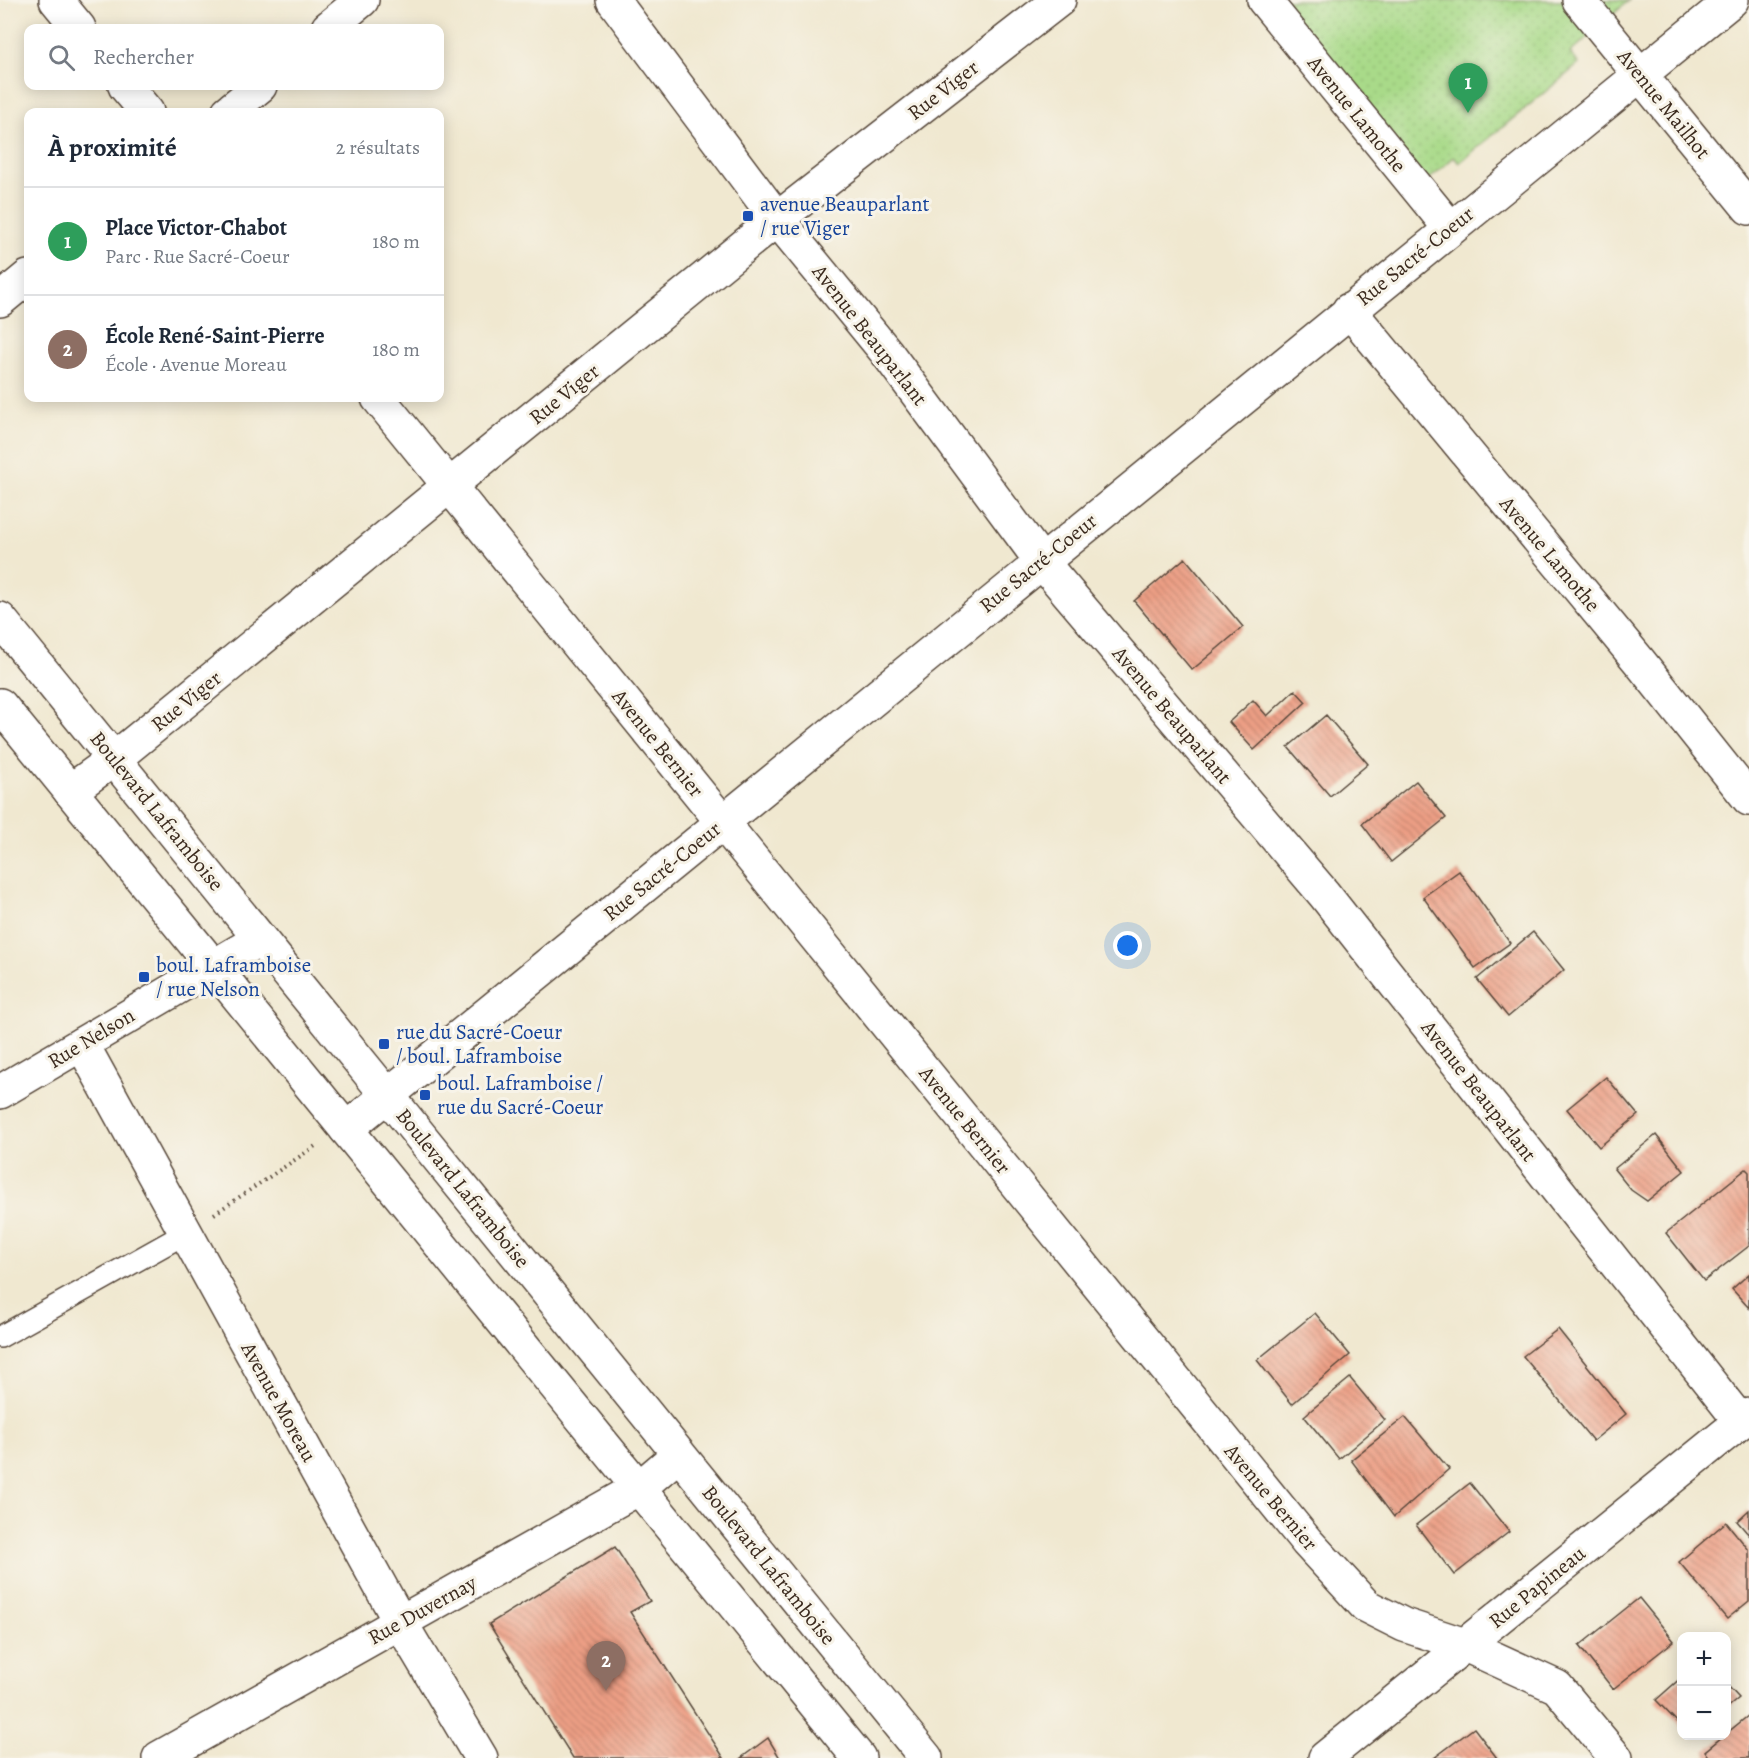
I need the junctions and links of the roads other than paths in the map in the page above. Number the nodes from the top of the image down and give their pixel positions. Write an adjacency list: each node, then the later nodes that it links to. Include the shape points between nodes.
1 (56, 0): 8 (street)
2 (362, 0): 9 (street)
3 (613, 0): 16 (street, Avenue Beauparlant)
4 (1059, 0): 16 (street, Rue Viger)
5 (1264, 0): 17 (street, Avenue Lamothe)
6 (1579, 0): 10 (street, Avenue Mailhot)
7 (1732, 0): 10 (street, Rue Sacré-Coeur)
8 (76, 24)
9 (333, 24)
10 (1640, 74): 15 (street, Avenue Mailhot); 17 (street, Rue Sacré-Coeur)
11 (128, 90): 13 (street)
12 (255, 90): 14 (street)
13 (144, 108)
14 (233, 108)
15 (1749, 208)
16 (777, 219): 22 (street, Rue Viger); 23 (street, Avenue Beauparlant, via 887,353)
17 (1450, 228): 20 (street, Rue Sacré-Coeur)
18 (24, 280): 19 (street)
19 (0, 300)
20 (1349, 310): 23 (street, Rue Sacré-Coeur); 28 (street, Avenue Lamothe)
21 (381, 402): 22 (street, Avenue Bernier)
22 (451, 487): 26 (street, Rue Viger); 29 (street, Avenue Bernier)
23 (1041, 561): 29 (street, Rue Sacré-Coeur); 38 (street, Avenue Beauparlant, via 1324,894)
24 (0, 619): 26 (street, Boulevard Laframboise)
25 (0, 705): 27 (street)
26 (114, 759): 27 (street, Rue Viger); 30 (street, Boulevard Laframboise)
27 (70, 791): 31 (street)
28 (1749, 800)
29 (722, 821): 34 (street, Rue Sacré-Coeur); 42 (street, Avenue Bernier, via 1307,1542 1366,1606 1404,1625)
30 (260, 939): 31 (street, Rue Nelson); 34 (street, Boulevard Laframboise)
31 (213, 966): 32 (street, Rue Nelson); 35 (street)
32 (82, 1044): 33 (street, Rue Nelson); 36 (street, Avenue Moreau)
33 (0, 1092)
34 (387, 1095): 35 (street, Rue Sacré-Coeur); 39 (street, Boulevard Laframboise)
35 (334, 1135): 40 (street)
36 (186, 1233): 37 (lane); 41 (street, Avenue Moreau)
37 (0, 1337)
38 (1745, 1419): 42 (street, Rue Papineau)
39 (679, 1454): 40 (street, Rue Duvernay); 46 (street, Boulevard Laframboise)
40 (639, 1488): 41 (street, Rue Duvernay); 45 (street)
41 (400, 1622): 43 (street, Rue Duvernay); 44 (street, Avenue Moreau)
42 (1465, 1645): 47 (street, Rue Papineau); 48 (street, Avenue Bernier, via 1557,1687)
43 (159, 1758)
44 (481, 1758)
45 (859, 1758)
46 (926, 1758)
47 (1325, 1758)
48 (1616, 1758)

